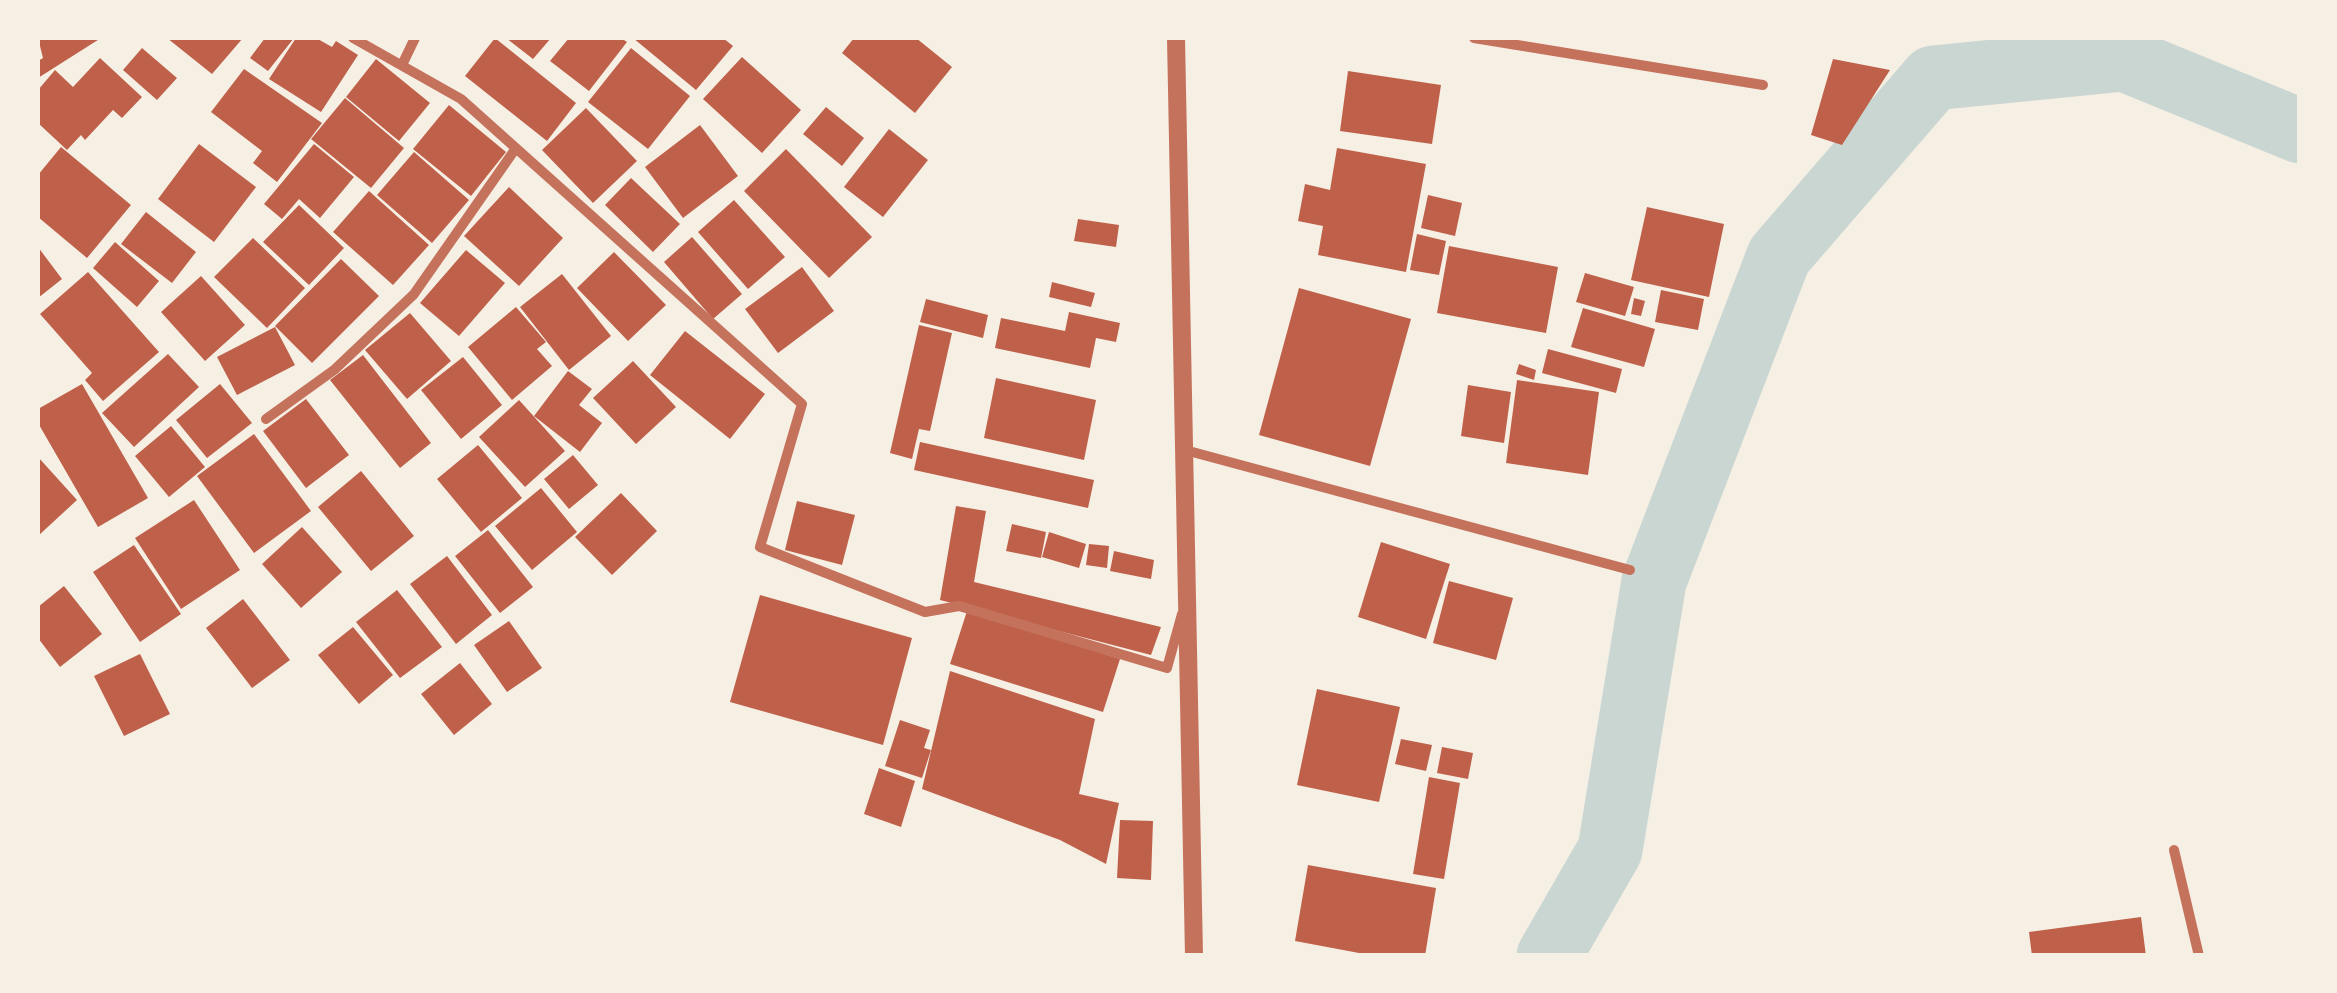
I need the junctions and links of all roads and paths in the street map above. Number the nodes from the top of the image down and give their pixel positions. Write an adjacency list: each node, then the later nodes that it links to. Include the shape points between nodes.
1 (353, 38): 5 (street)
2 (415, 38): 5 (street)
3 (1176, 38): 9 (street)
4 (1474, 38): 6 (street)
5 (402, 65): 7 (street, via 461,100)
6 (1763, 85)
7 (516, 148): 8 (street, via 414,294 334,370); 11 (street, via 802,404 760,546 924,612 959,606 1167,668)
8 (266, 419)
9 (1186, 450): 10 (street); 11 (street)
10 (1630, 570)
11 (1188, 592): 13 (street)
12 (2174, 850): 14 (street)
13 (1194, 956)
14 (2199, 956)

